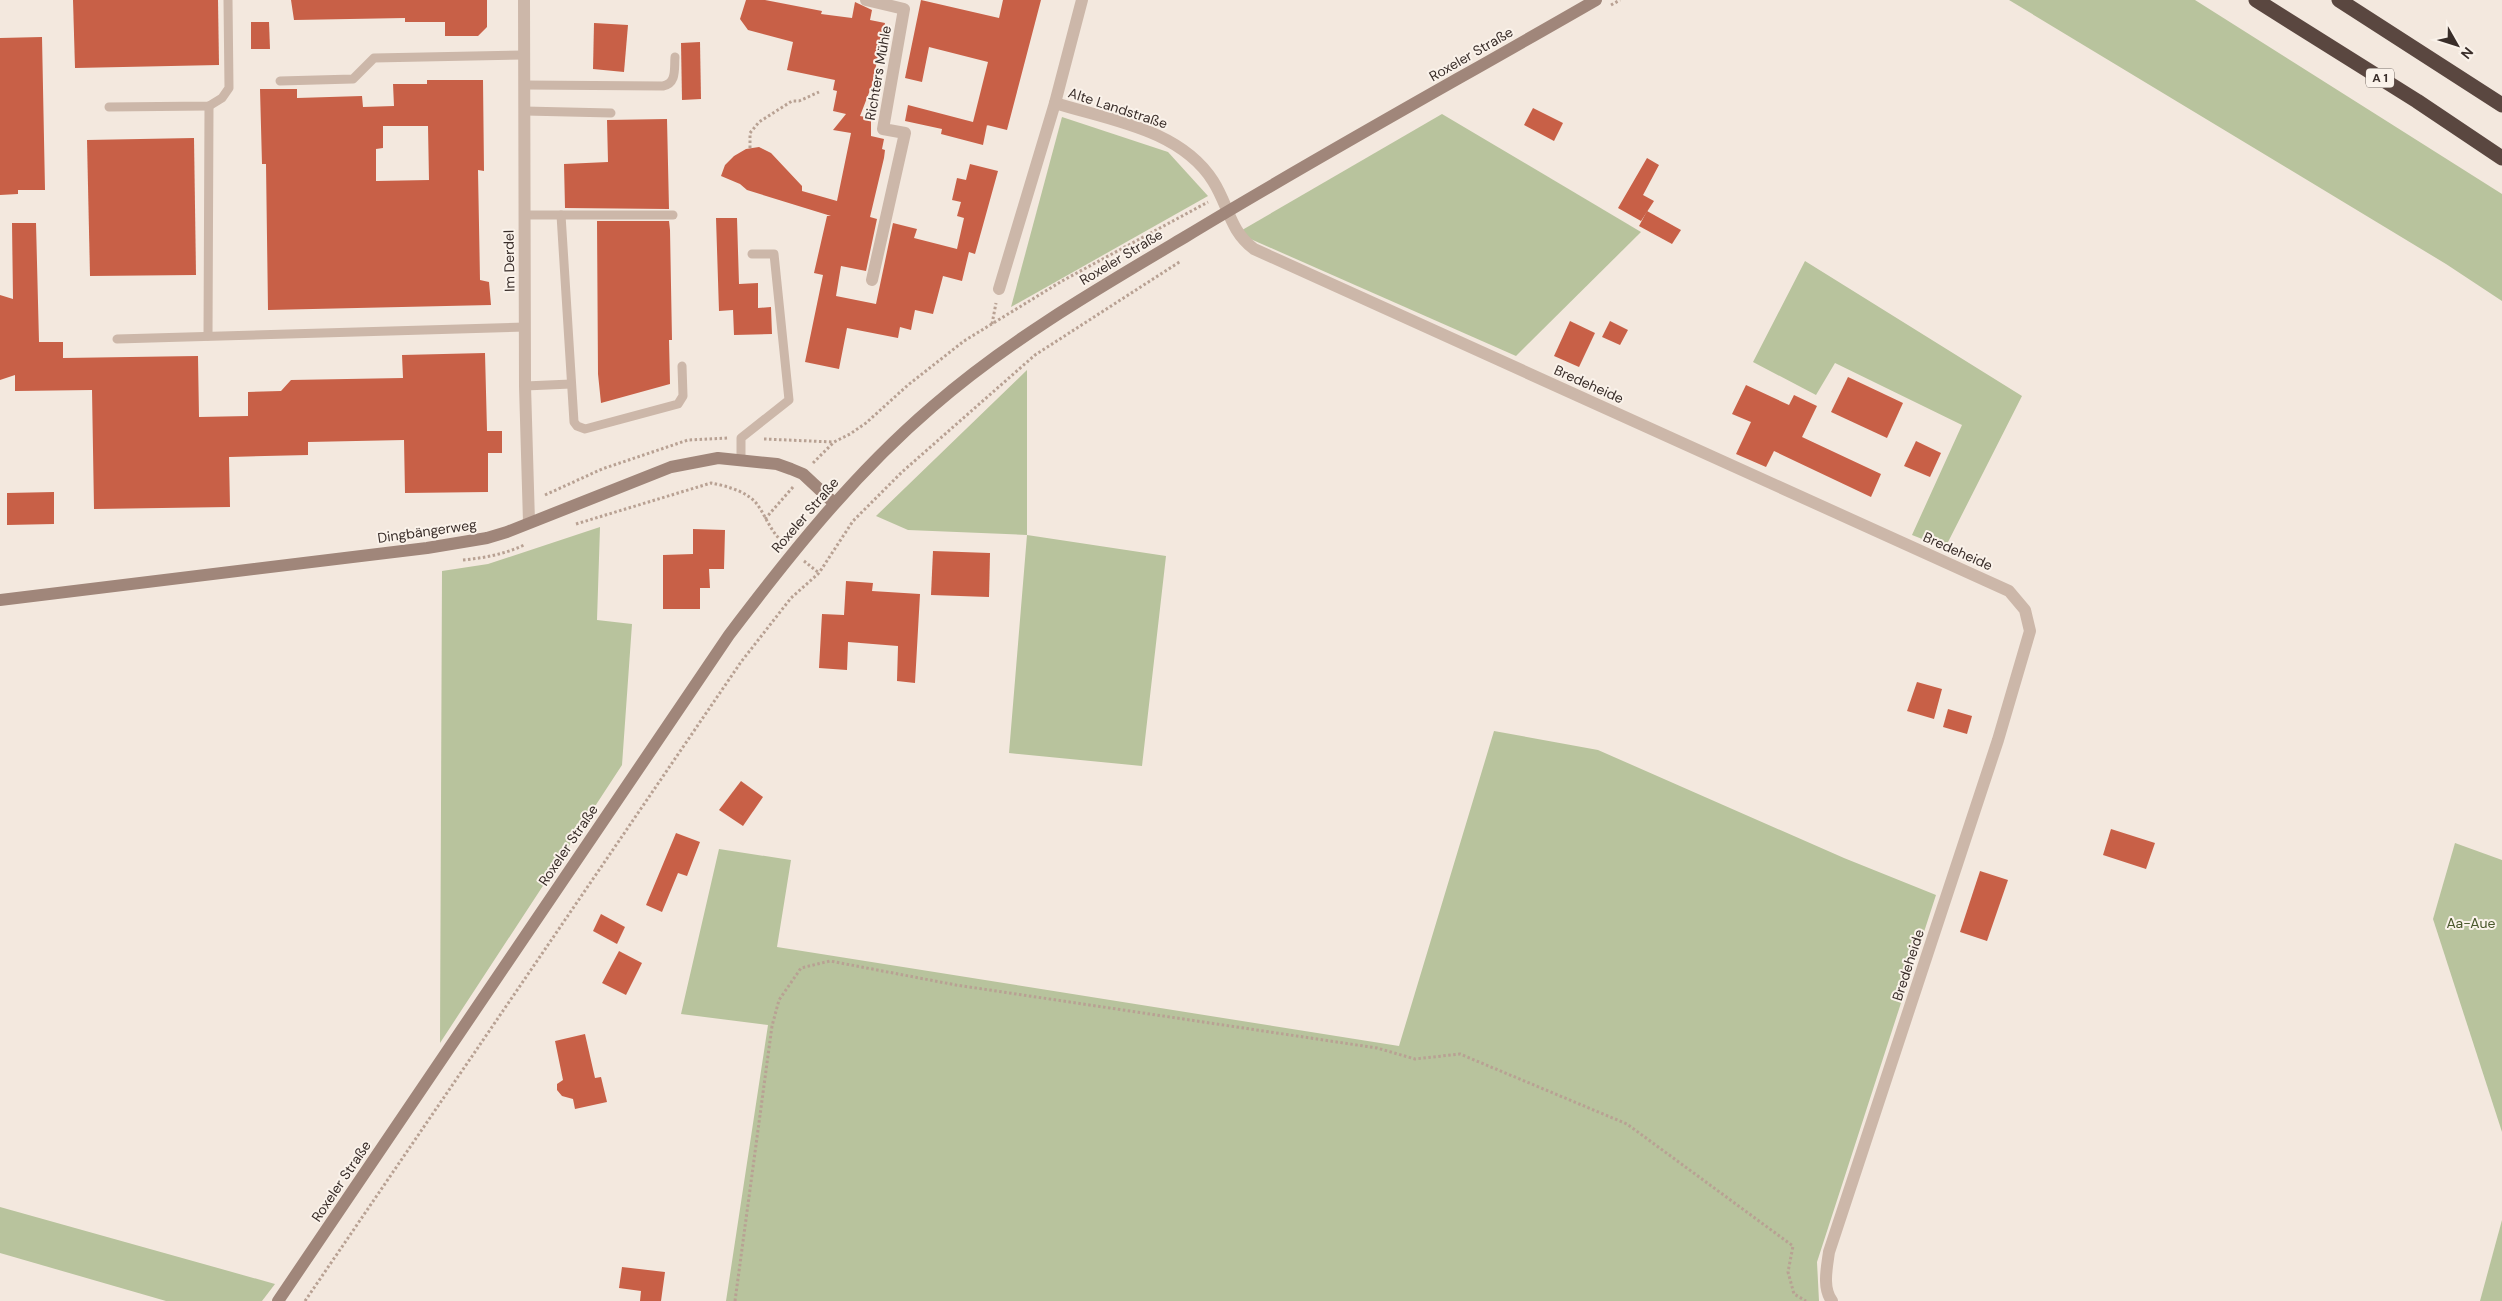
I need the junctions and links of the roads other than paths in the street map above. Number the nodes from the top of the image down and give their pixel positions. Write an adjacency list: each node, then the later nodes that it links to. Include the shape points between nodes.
1 (228, 0): 14 (lane, via 229,88 222,98)
2 (524, 0): 8 (street, Im Derdel)
3 (866, 0): 24 (street, Richters Mühle, via 904,9 883,129 905,133)
4 (1082, 0): 12 (street, Alte Landstraße)
5 (1596, 0): 19 (main road, Roxeler Straße)
6 (2256, 0): 18 (highway, A 1)
7 (2339, 0): 13 (highway)
8 (524, 55): 10 (lane, via 374,58 353,79); 11 (street, Im Derdel)
9 (674, 57): 11 (lane, via 670,85)
10 (280, 81)
11 (524, 85): 16 (street, Im Derdel)
12 (1055, 103): 19 (street, Alte Landstraße, via 1152,133 1181,147 1212,179); 25 (street, Alte Landstraße)
13 (2502, 105)
14 (209, 106): 15 (lane); 27 (lane)
15 (109, 108)
16 (524, 111): 17 (lane); 20 (street, Im Derdel)
17 (611, 113)
18 (2502, 158)
19 (1228, 211): 33 (main road, Roxeler Straße, via 1060,311 995,357 932,406); 37 (street, Bredeheide, via 1241,239 1254,249 2009,591 2025,610 2030,631 1998,740 1829,1252 1826,1280)
20 (524, 215): 21 (lane); 26 (street, Im Derdel)
21 (562, 215): 22 (lane); 30 (lane)
22 (673, 215)
23 (752, 254): 32 (lane, via 774,254 789,400 741,438)
24 (872, 280)
25 (999, 289)
26 (525, 327): 27 (lane); 31 (street, Im Derdel)
27 (208, 336): 28 (lane)
28 (117, 339)
29 (682, 366): 30 (lane, via 684,396 678,404 585,429 574,422)
30 (571, 384): 31 (lane)
31 (525, 386): 34 (street, Im Derdel)
32 (741, 459): 33 (main road, Dingbängerweg, via 792,468 803,474); 34 (main road, Dingbängerweg, via 718,458 671,467)
33 (834, 504): 36 (main road, Roxeler Straße, via 793,551 675,711)
34 (529, 522): 35 (main road, Dingbängerweg, via 487,538 427,548)
35 (0, 600)
36 (278, 1301)
37 (1832, 1301)

